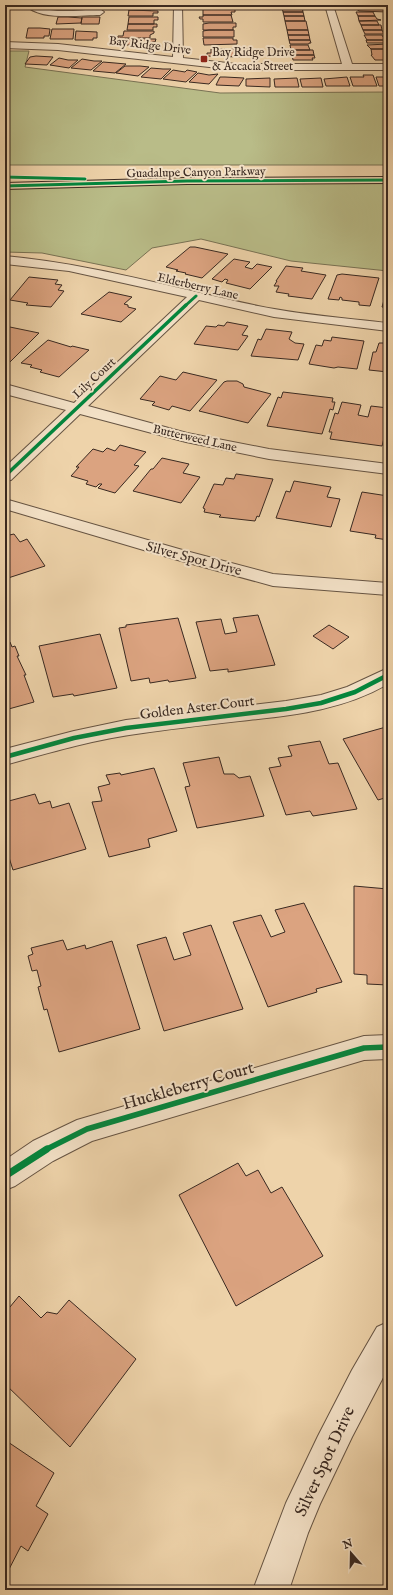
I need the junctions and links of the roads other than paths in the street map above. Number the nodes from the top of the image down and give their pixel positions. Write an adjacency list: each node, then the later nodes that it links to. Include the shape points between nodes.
1 (30, 5): 4 (street, via 34,10 45,13)
2 (178, 5): 6 (street)
3 (329, 5): 8 (street)
4 (100, 12)
5 (5, 45): 6 (street, Bay Ridge Drive, via 58,47)
6 (178, 61): 8 (street, Bay Ridge Drive, via 243,67)
7 (388, 67): 8 (street, Bay Ridge Drive)
8 (348, 68)
9 (5, 177): 11 (main road, Guadalupe Canyon Parkway)
10 (388, 180): 11 (main road, Guadalupe Canyon Parkway)
11 (187, 181): 12 (main road, Guadalupe Canyon Parkway)
12 (5, 186)
13 (5, 260): 14 (street, Elderberry Lane, via 72,268)
14 (196, 296): 15 (street, Elderberry Lane, via 273,313); 17 (street, Lily Court)
15 (388, 327)
16 (5, 390): 17 (street, Butterweed Lane)
17 (76, 409): 18 (street, Butterweed Lane, via 186,437 269,454); 19 (street, Lily Court)
18 (388, 469)
19 (5, 476)
20 (5, 504): 21 (street, Silver Spot Drive, via 273,580)
21 (388, 589)
22 (388, 676): 23 (street, Golden Aster Court, via 369,688 338,700 302,707 88,734)
23 (5, 757)
24 (388, 1047): 25 (street, Huckleberry Court, via 364,1048 87,1129 43,1151)
25 (5, 1176)
26 (388, 1338): 27 (street, Silver Spot Drive, via 328,1448 298,1517)
27 (271, 1590)

